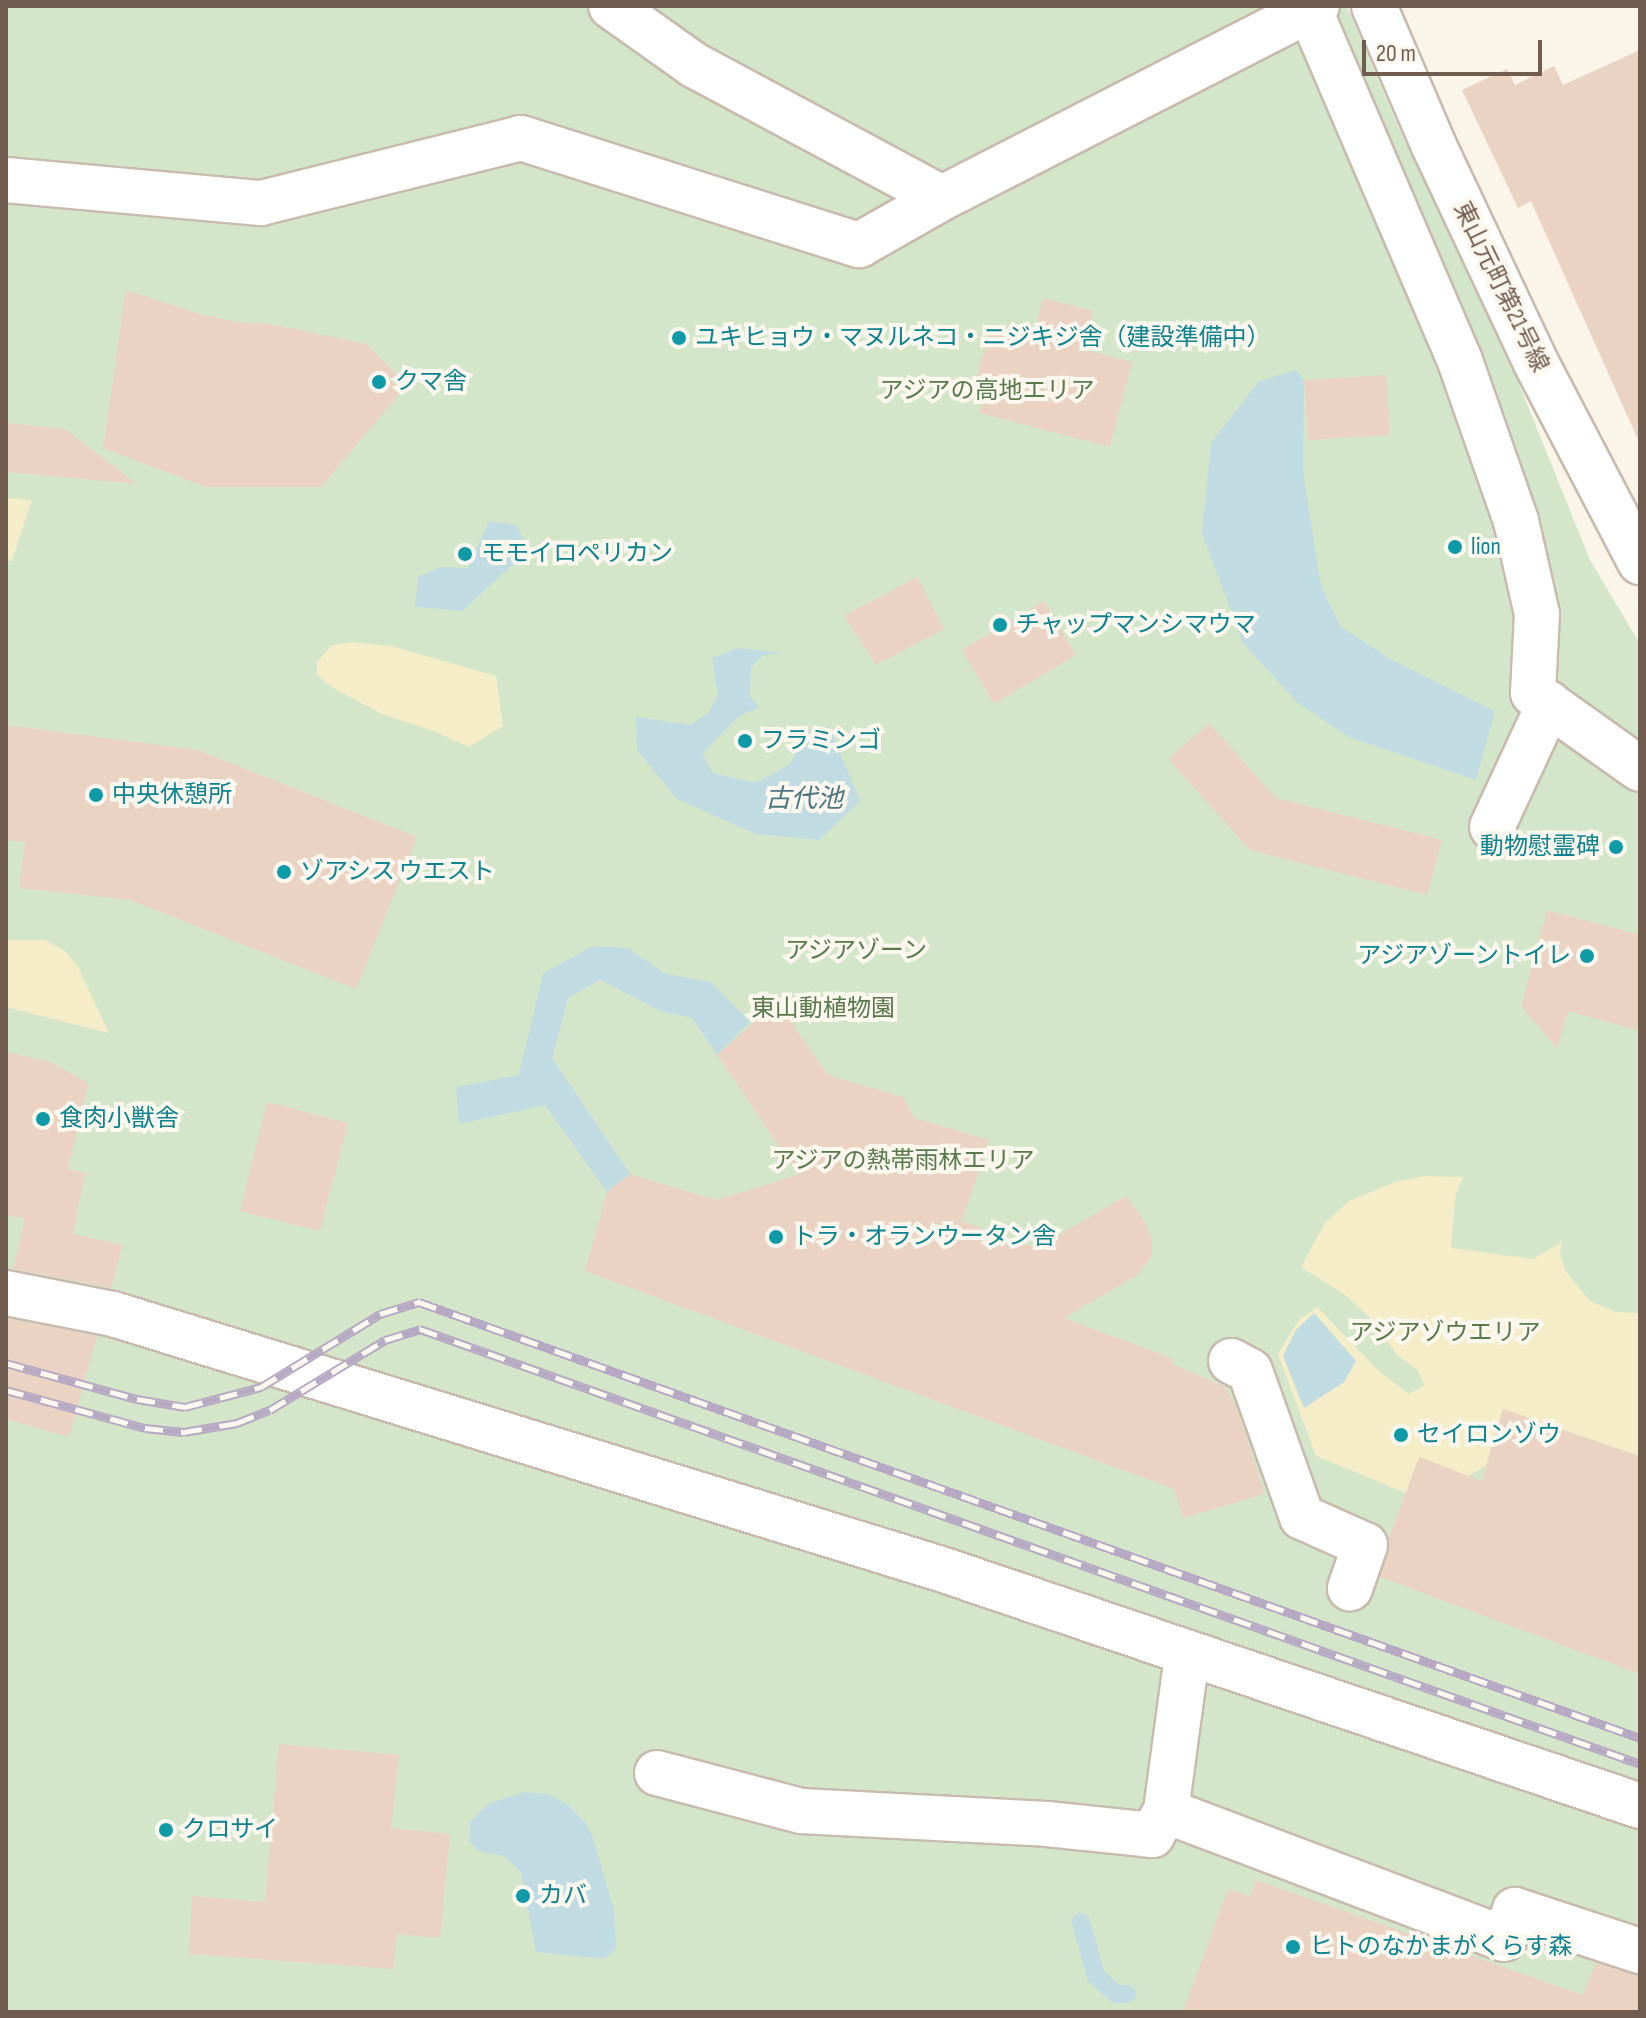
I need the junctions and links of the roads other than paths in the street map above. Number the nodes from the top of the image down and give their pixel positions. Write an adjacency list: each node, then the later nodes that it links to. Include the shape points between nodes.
1 (611, 6): 5 (street, via 694,65)
2 (1374, 6): 6 (street, 東山元町第21号線, via 1535,361)
3 (1314, 8): 5 (street); 7 (street, via 1460,361 1516,521 1537,614 1533,693)
4 (6, 180): 5 (street, via 261,203 521,138 859,245)
5 (942, 198)
6 (1640, 562)
7 (1549, 704): 8 (street); 9 (street)
8 (1640, 769)
9 (1492, 827)
10 (6, 1293): 13 (street, via 143,1323 944,1570)
11 (1231, 1361): 12 (street, via 1250,1371 1302,1517 1365,1545)
12 (1350, 1588)
13 (1187, 1655): 15 (street); 16 (street)
14 (657, 1773): 16 (street, via 801,1811 1152,1835)
15 (1640, 1806)
16 (1166, 1811): 17 (street, via 1504,1939 1515,1910)
17 (1640, 1951)

